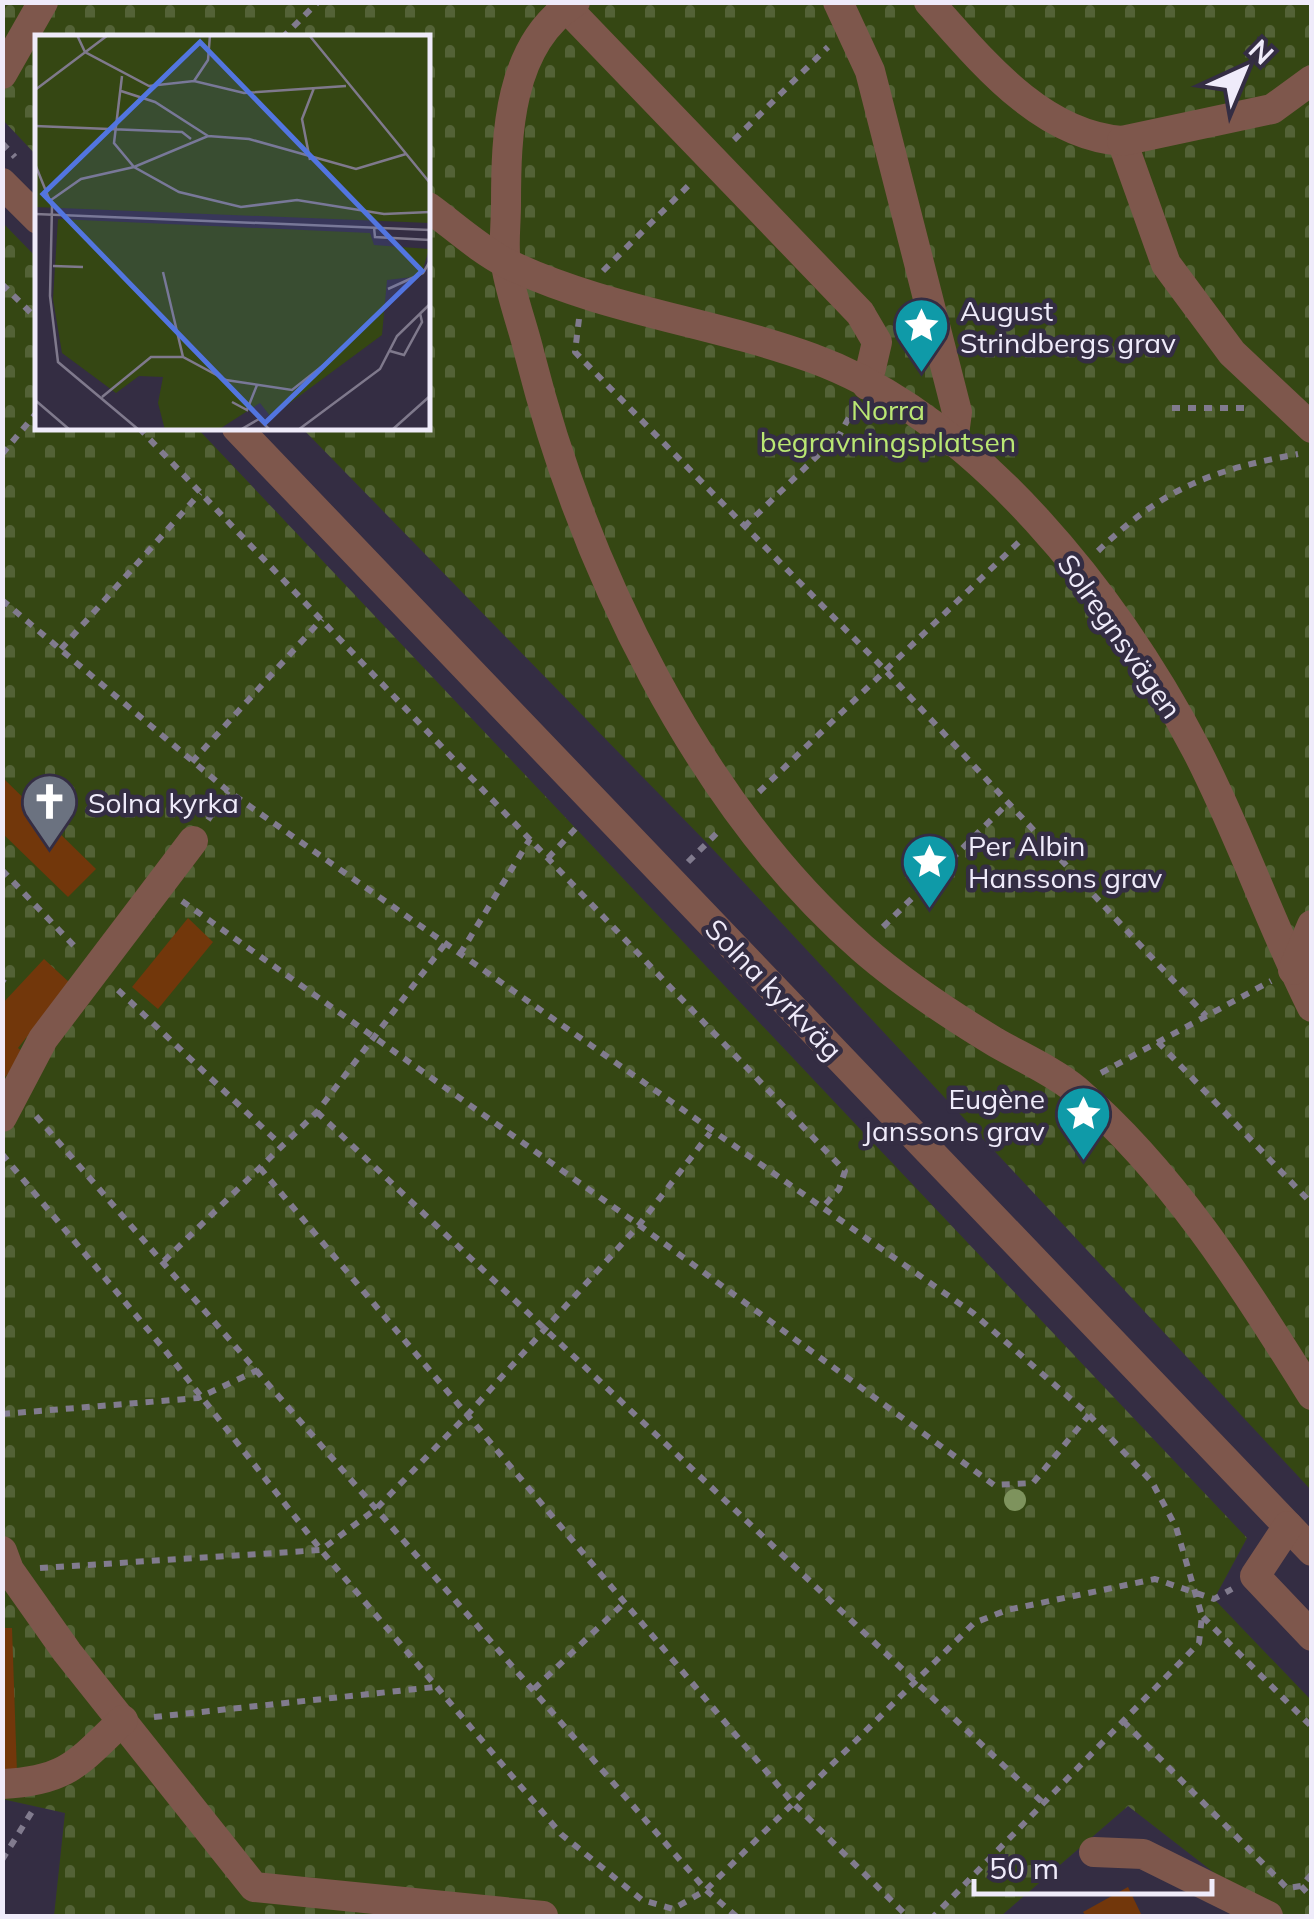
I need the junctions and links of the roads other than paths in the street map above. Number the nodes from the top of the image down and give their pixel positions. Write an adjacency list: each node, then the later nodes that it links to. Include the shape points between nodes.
1 (42, 2): 5 (street)
2 (838, 2): 15 (street, via 870,71 886,128 956,412)
3 (928, 2): 7 (street, via 1006,86 1087,138)
4 (567, 4): 11 (street, via 540,38 510,116); 12 (street, via 860,313 877,342)
5 (17, 66)
6 (1312, 80): 7 (street, via 1272,109)
7 (1122, 141): 13 (street, via 1166,264 1232,353)
8 (2, 183): 10 (street)
9 (430, 208): 11 (street, Solregnsvägen)
10 (35, 215)
11 (506, 263): 12 (street, Solregnsvägen, via 582,292 814,358); 21 (street, via 549,436 596,562 662,694 740,810 799,885 862,948 953,1017 1074,1088 1148,1163 1205,1231)
12 (867, 385): 15 (street, Solregnsvägen)
13 (1312, 428)
14 (239, 430): 22 (street, Solna kyrkväg)
15 (953, 442): 18 (street, Solregnsvägen, via 1079,569 1160,688 1198,753)
16 (192, 841): 20 (street, via 43,1039)
17 (1312, 925): 18 (street)
18 (1293, 970): 19 (street, Solregnsvägen)
19 (1312, 1007)
20 (9, 1105)
21 (1312, 1395)
22 (1288, 1526): 23 (street, Solna kyrkväg); 25 (street, via 1255,1576)
23 (1312, 1551)
24 (6, 1560): 26 (street)
25 (1312, 1636)
26 (123, 1720): 27 (street, via 45,1782); 29 (street, via 254,1887)
27 (2, 1784)
28 (1094, 1852): 30 (street, via 1143,1854)
29 (543, 1916)
30 (1264, 1916)

